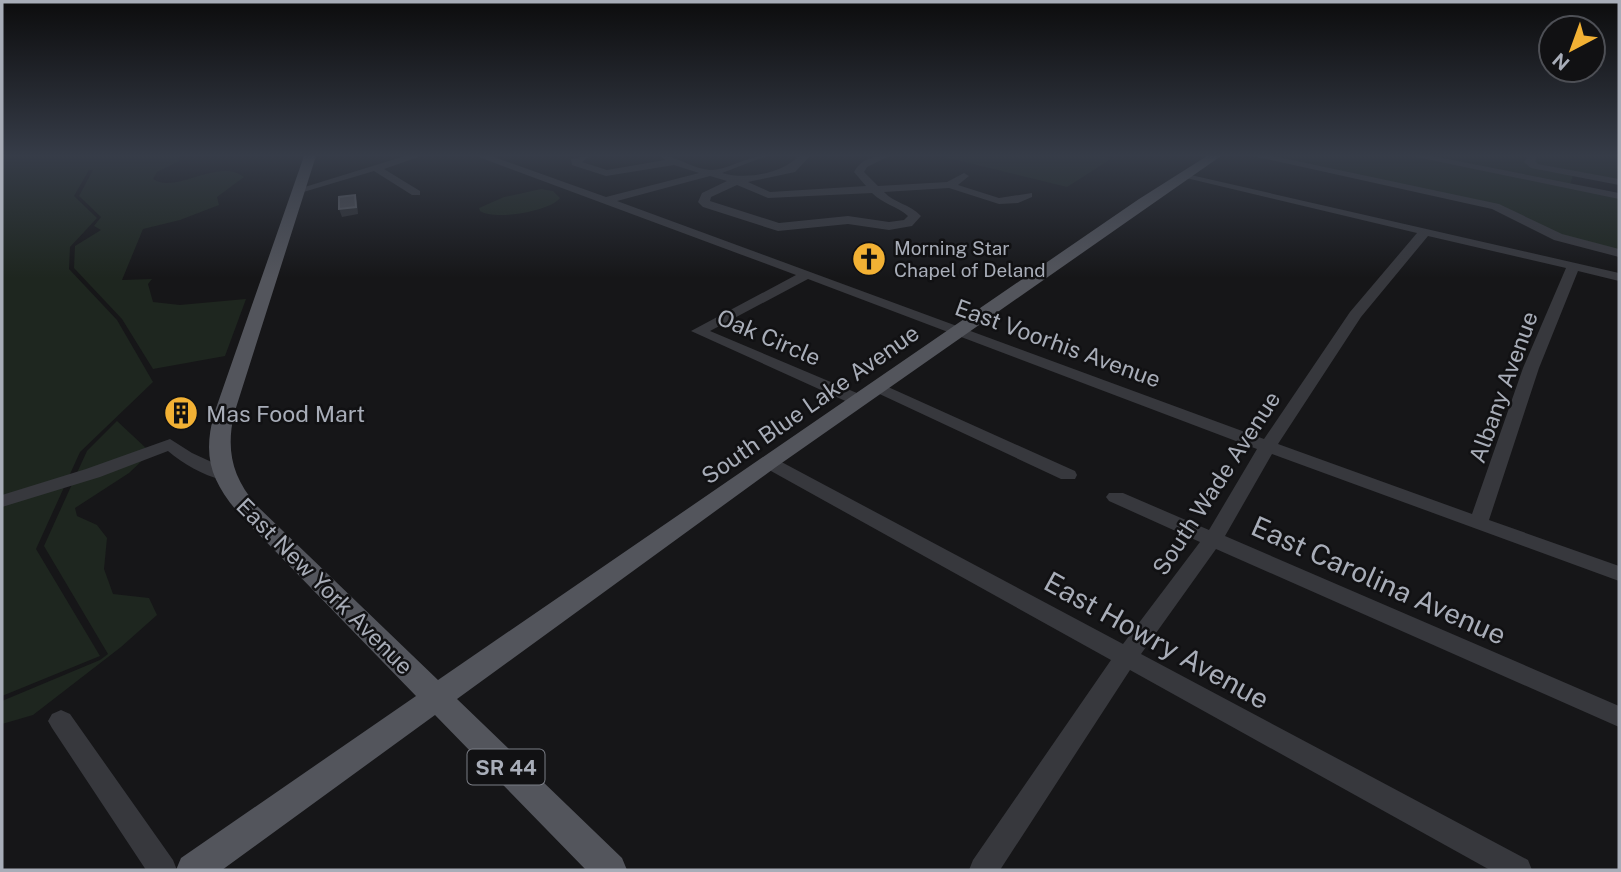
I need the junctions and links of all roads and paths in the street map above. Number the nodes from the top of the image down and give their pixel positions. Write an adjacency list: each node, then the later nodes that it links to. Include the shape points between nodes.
1 (298, 197): 22 (main road, East New York Avenue, via 221,424 218,454)
2 (591, 197): 11 (street, East Voorhis Avenue)
3 (620, 197): 11 (street)
4 (706, 197): 5 (street, via 704,202 778,227 848,220 889,226 913,220 912,211)
5 (882, 197)
6 (986, 197): 7 (street, via 999,201)
7 (1025, 197)
8 (1153, 197): 17 (main road, South Blue Lake Avenue)
9 (1276, 197): 12 (street)
10 (1451, 197): 13 (street, via 1495,206 1558,237)
11 (603, 201): 15 (street, East Voorhis Avenue)
12 (1425, 231): 14 (street); 20 (street, South Wade Avenue, via 1355,315)
13 (1619, 253)
14 (1574, 266): 16 (street); 26 (street, Albany Avenue, via 1531,368)
15 (808, 274): 17 (street, East Voorhis Avenue); 19 (street, Oak Circle, via 698,331)
16 (1619, 277)
17 (960, 331): 18 (main road, South Blue Lake Avenue); 20 (street, East Voorhis Avenue)
18 (877, 387): 19 (main road, South Blue Lake Avenue); 23 (street)
19 (858, 400): 21 (main road, South Blue Lake Avenue)
20 (1268, 446): 26 (street, East Voorhis Avenue); 27 (street, South Wade Avenue)
21 (768, 463): 29 (street, East Howry Avenue); 30 (main road, South Blue Lake Avenue)
22 (222, 474): 25 (street, via 170,444); 30 (main road, East New York Avenue / SR 44, via 249,511)
23 (1068, 475)
24 (1116, 497): 27 (street, East Carolina Avenue)
25 (2, 501)
26 (1478, 524): 28 (street, East Voorhis Avenue)
27 (1213, 539): 29 (street, South Wade Avenue); 31 (street, East Carolina Avenue)
28 (1619, 573)
29 (1126, 657): 36 (street, South Wade Avenue); 37 (street, East Howry Avenue)
30 (436, 698): 34 (main road, South Blue Lake Avenue); 35 (main road, East New York Avenue / SR 44)
31 (1619, 717)
32 (61, 721): 33 (street)
33 (163, 870)
34 (193, 870)
35 (610, 870)
36 (983, 870)
37 (1518, 870)

